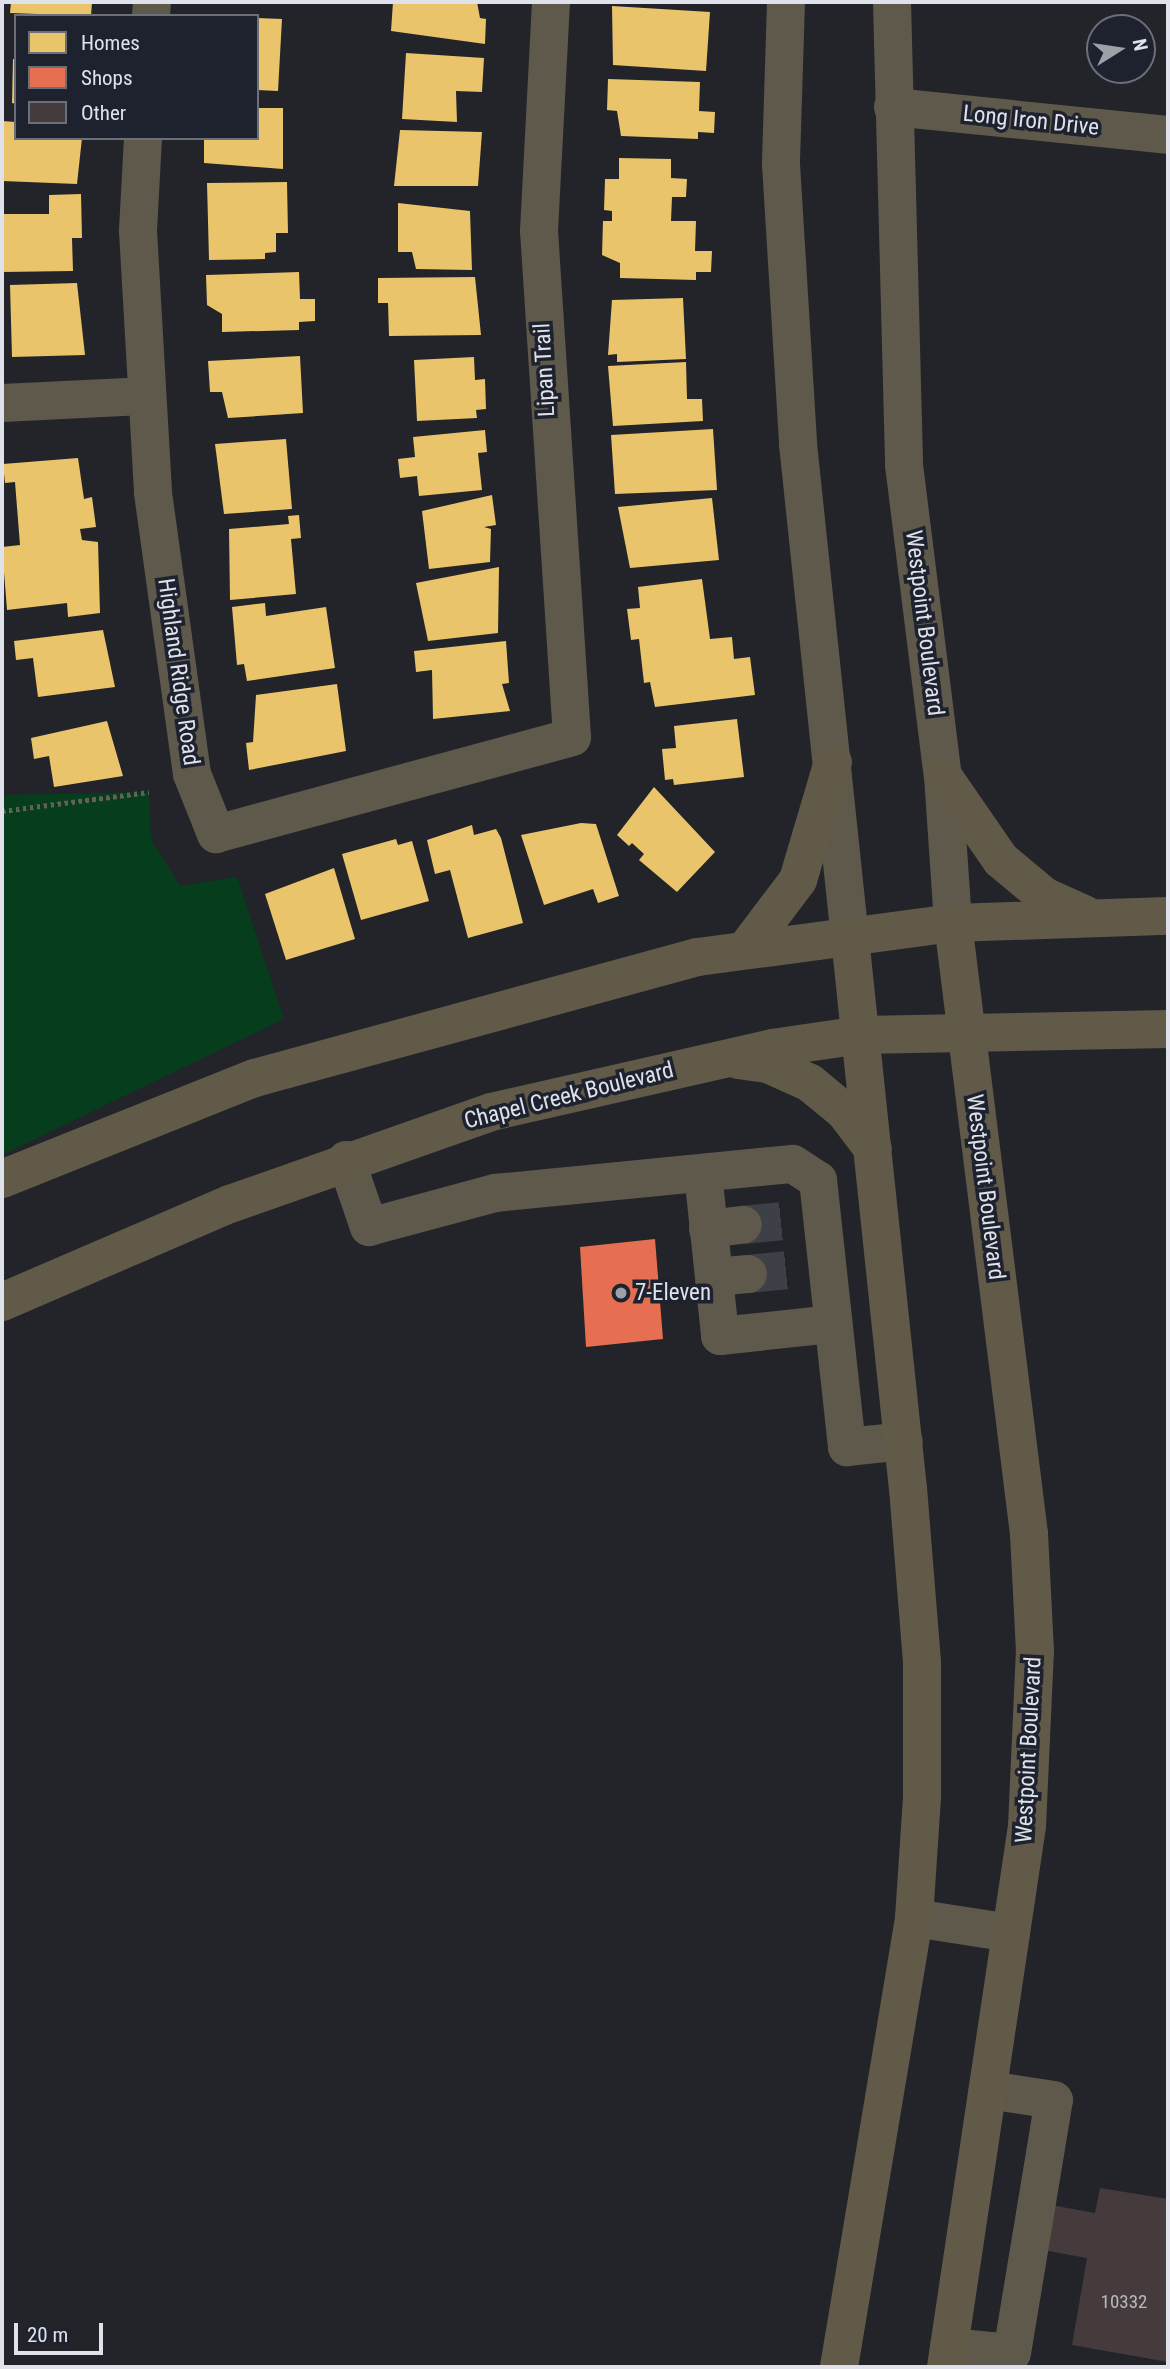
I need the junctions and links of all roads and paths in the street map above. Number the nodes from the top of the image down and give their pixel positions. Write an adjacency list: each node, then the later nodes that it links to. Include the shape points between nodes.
1 (551, 2): 9 (street, Lipan Trail, via 540,244)
2 (786, 2): 10 (street, via 780,164 798,444)
3 (892, 2): 4 (street, Westpoint Boulevard)
4 (893, 107): 5 (street, Long Iron Drive); 11 (street, Westpoint Boulevard, via 904,465)
5 (1168, 135)
6 (143, 140): 7 (street, Highland Ridge Road, via 138,230)
7 (143, 396): 8 (street); 9 (street, Highland Ridge Road, via 192,774 216,834)
8 (2, 403)
9 (572, 737)
10 (834, 762): 17 (street); 18 (main road, via 799,880)
11 (943, 776): 14 (main road, via 1000,860 1044,895); 16 (street, Westpoint Boulevard)
12 (149, 792): 13 (path)
13 (2, 811)
14 (1089, 916): 15 (main road); 16 (main road)
15 (1168, 916)
16 (953, 923): 17 (main road); 20 (main road, Westpoint Boulevard)
17 (850, 938): 18 (main road); 21 (main road)
18 (746, 949): 26 (main road, via 255,1078)
19 (1168, 1029): 20 (main road, Chapel Creek Boulevard)
20 (965, 1033): 21 (main road, Chapel Creek Boulevard); 31 (main road, Westpoint Boulevard, via 1028,1534 1035,1652 1027,1826)
21 (862, 1035): 22 (main road, Chapel Creek Boulevard); 23 (main road)
22 (725, 1059): 23 (main road, via 768,1064 810,1083 845,1112); 24 (main road, Chapel Creek Boulevard, via 491,1112)
23 (873, 1149): 29 (main road)
24 (346, 1160): 25 (street, via 369,1227 495,1193); 27 (main road, Chapel Creek Boulevard)
25 (703, 1173): 28 (street, via 793,1164 818,1180 808,1219 813,1267); 28 (street, via 726,1227 731,1276 720,1336)
26 (2, 1179)
27 (2, 1303)
28 (833, 1324): 29 (street, via 847,1447)
29 (904, 1441): 30 (main road, via 922,1662)
30 (914, 1918): 31 (street); 34 (main road)
31 (1011, 1933): 32 (main road, Westpoint Boulevard)
32 (988, 2090): 33 (main road, Westpoint Boulevard); 33 (street, via 1054,2100 1012,2353)
33 (947, 2357)
34 (839, 2367)

